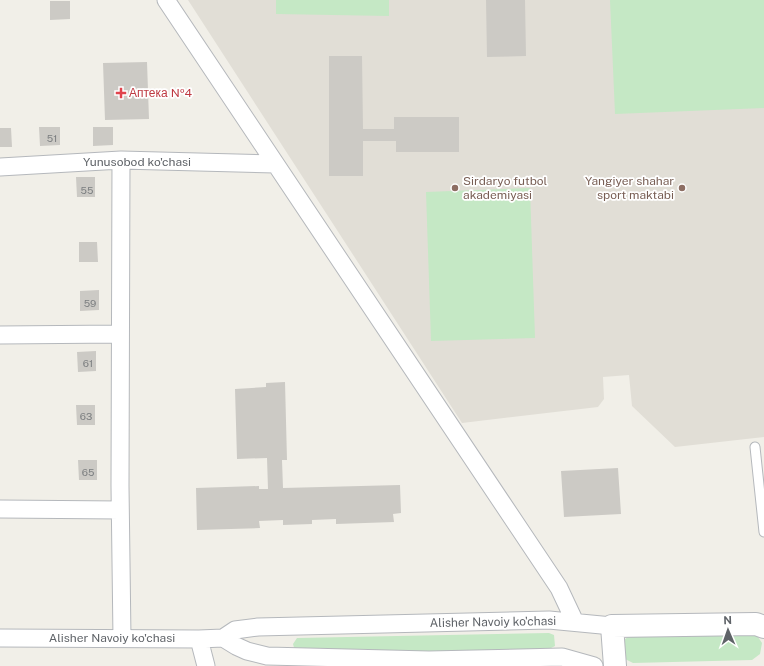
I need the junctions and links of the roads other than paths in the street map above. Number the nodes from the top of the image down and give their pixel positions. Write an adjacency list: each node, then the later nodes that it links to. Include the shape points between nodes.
1 (166, 0): 3 (street)
2 (121, 160): 3 (street, Yunusobod ko'chasi); 4 (street, Yunusobod ko'chasi); 5 (street)
3 (275, 164): 11 (street, via 559,588)
4 (0, 167)
5 (120, 334): 6 (street); 9 (street)
6 (0, 335)
7 (755, 446): 10 (lane)
8 (0, 509): 9 (street)
9 (120, 510): 15 (street)
10 (764, 532)
11 (574, 622): 12 (street, Alisher Navoiy ko'chasi); 16 (street, Alisher Navoiy ko'chasi, via 549,620 258,627 235,630)
12 (612, 626): 13 (street, Alisher Navoiy ko'chasi, via 756,624); 20 (street)
13 (764, 627)
14 (0, 638): 15 (street, Alisher Navoiy ko'chasi)
15 (122, 638): 17 (street, Alisher Navoiy ko'chasi)
16 (223, 638): 17 (street, Alisher Navoiy ko'chasi); 19 (street, via 241,649 267,656 429,660 562,657)
17 (199, 639): 18 (street)
18 (206, 666)
19 (594, 666)
20 (615, 666)

